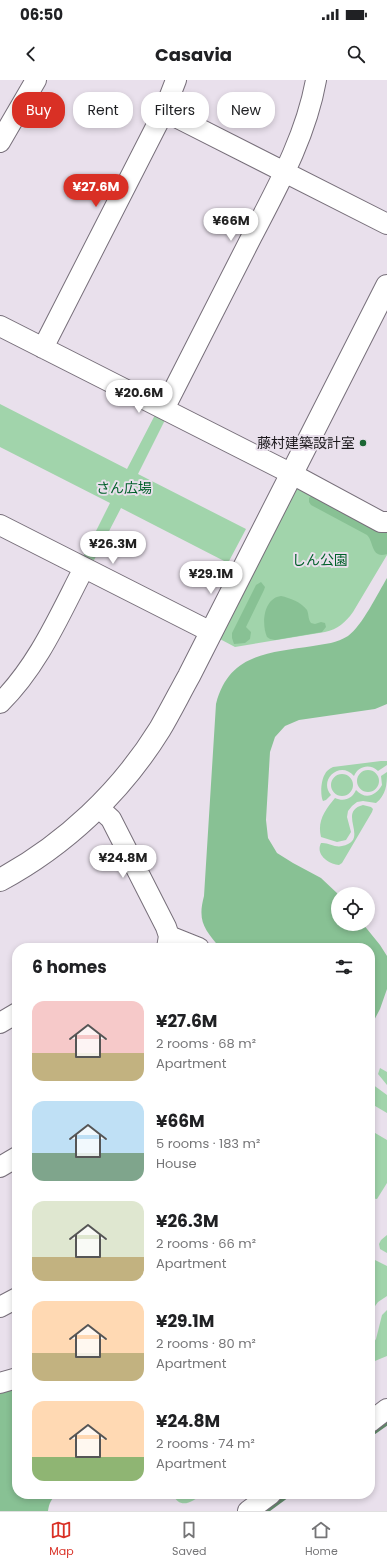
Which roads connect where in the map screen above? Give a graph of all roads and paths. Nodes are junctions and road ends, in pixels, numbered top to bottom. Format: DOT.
graph roads {
  1 [pos="36,80"];
  2 [pos="176,80"];
  3 [pos="316,80"];
  4 [pos="171,92"];
  5 [pos="155,128"];
  6 [pos="198,128"];
  7 [pos="0,142"];
  8 [pos="285,172"];
  9 [pos="387,224"];
  10 [pos="385,296"];
  11 [pos="0,326"];
  12 [pos="43,348"];
  13 [pos="164,409"];
  14 [pos="292,474"];
  15 [pos="387,522"];
  16 [pos="0,525"];
  17 [pos="84,568"];
  18 [pos="211,632"];
  19 [pos="0,703"];
  20 [pos="98,807"];
  21 [pos="0,880"];
  22 [pos="168,942"];
  23 [pos="12,1016"];
  24 [pos="0,1022"];
  25 [pos="12,1160"];
  26 [pos="0,1166"];
  27 [pos="12,1301"];
  28 [pos="0,1307"];
  29 [pos="12,1379"];
  30 [pos="0,1383"];
  31 [pos="387,1409"];
  32 [pos="375,1418"];
  33 [pos="264,1499"];
  34 [pos="248,1511"];
  1 -- 7 [label="street"];
  2 -- 4 [label="street"];
  3 -- 8 [label="street"];
  5 -- 12 [label="street"];
  6 -- 8 [label="street"];
  8 -- 9 [label="street"];
  8 -- 13 [label="street"];
  10 -- 14 [label="street"];
  11 -- 12 [label="street"];
  12 -- 13 [label="street"];
  13 -- 14 [label="street"];
  14 -- 15 [label="street"];
  14 -- 18 [label="street"];
  16 -- 17 [label="street"];
  17 -- 18 [label="street"];
  17 -- 19 [label="street"];
  18 -- 20 [label="street"];
  20 -- 21 [label="street"];
  20 -- 22 [label="street"];
  23 -- 24 [label="street"];
  25 -- 26 [label="street"];
  27 -- 28 [label="street"];
  29 -- 30 [label="street"];
  31 -- 32 [label="street"];
  33 -- 34 [label="street"];
}
